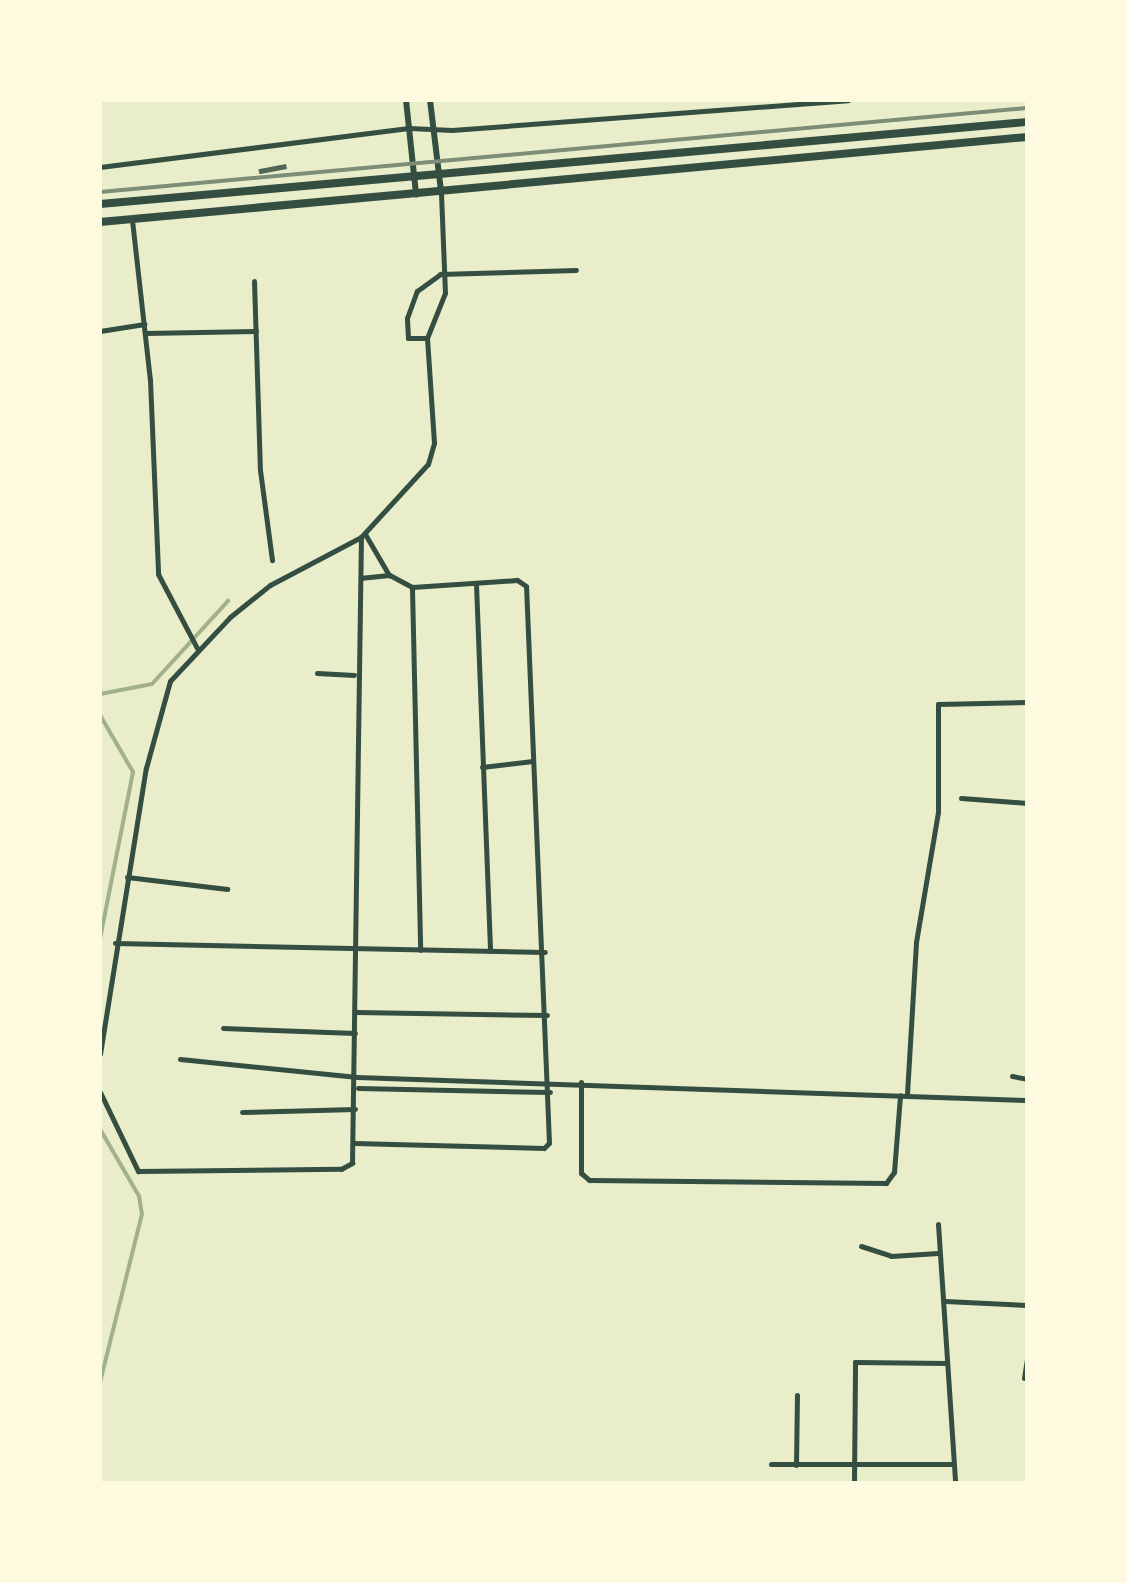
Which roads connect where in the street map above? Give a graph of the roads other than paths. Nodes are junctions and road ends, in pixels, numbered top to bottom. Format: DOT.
graph roads {
  1 [pos="406,100"];
  2 [pos="430,100"];
  3 [pos="848,100"];
  4 [pos="792,102"];
  5 [pos="1027,122"];
  6 [pos="409,128"];
  7 [pos="433,128"];
  8 [pos="1027,137"];
  9 [pos="100,168"];
  10 [pos="438,174"];
  11 [pos="414,175"];
  12 [pos="441,192"];
  13 [pos="416,194"];
  14 [pos="100,204"];
  15 [pos="132,217"];
  16 [pos="100,222"];
  17 [pos="576,270"];
  18 [pos="439,276"];
  19 [pos="254,281"];
  20 [pos="144,324"];
  21 [pos="256,330"];
  22 [pos="100,331"];
  23 [pos="145,333"];
  24 [pos="426,338"];
  25 [pos="363,535"];
  26 [pos="272,560"];
  27 [pos="389,575"];
  28 [pos="362,578"];
  29 [pos="476,584"];
  30 [pos="412,587"];
  31 [pos="197,648"];
  32 [pos="317,673"];
  33 [pos="355,675"];
  34 [pos="1027,702"];
  35 [pos="533,761"];
  36 [pos="482,767"];
  37 [pos="961,798"];
  38 [pos="1027,803"];
  39 [pos="126,877"];
  40 [pos="228,889"];
  41 [pos="115,943"];
  42 [pos="354,948"];
  43 [pos="420,950"];
  44 [pos="490,951"];
  45 [pos="544,952"];
  46 [pos="356,1012"];
  47 [pos="547,1014"];
  48 [pos="223,1028"];
  49 [pos="355,1033"];
  50 [pos="100,1054"];
  51 [pos="180,1058"];
  52 [pos="1012,1076"];
  53 [pos="357,1077"];
  54 [pos="1027,1079"];
  55 [pos="550,1080"];
  56 [pos="581,1081"];
  57 [pos="356,1088"];
  58 [pos="100,1092"];
  59 [pos="550,1092"];
  60 [pos="903,1094"];
  61 [pos="1027,1100"];
  62 [pos="355,1110"];
  63 [pos="242,1112"];
  64 [pos="354,1143"];
  65 [pos="938,1224"];
  66 [pos="861,1246"];
  67 [pos="938,1253"];
  68 [pos="945,1301"];
  69 [pos="1027,1306"];
  70 [pos="1027,1359"];
  71 [pos="947,1363"];
  72 [pos="1024,1378"];
  73 [pos="798,1395"];
  74 [pos="771,1464"];
  75 [pos="796,1464"];
  76 [pos="953,1464"];
  77 [pos="853,1465"];
  78 [pos="854,1483"];
  79 [pos="954,1483"];
  1 -- 6 [label="main road"];
  2 -- 7 [label="main road"];
  3 -- 4 [label="street"];
  4 -- 7 [label="street"];
  5 -- 10 [label="highway"];
  6 -- 7 [label="street"];
  6 -- 9 [label="street"];
  6 -- 11 [label="main road"];
  7 -- 10 [label="main road"];
  8 -- 12 [label="highway"];
  10 -- 11 [label="highway"];
  10 -- 12 [label="main road"];
  11 -- 13 [label="main road"];
  11 -- 14 [label="highway"];
  12 -- 13 [label="highway"];
  12 -- 18 [label="street"];
  13 -- 15 [label="highway"];
  15 -- 16 [label="highway"];
  15 -- 20 [label="street"];
  17 -- 18 [label="street"];
  18 -- 24 [label="street"];
  18 -- 24 [label="street"];
  19 -- 21 [label="street"];
  20 -- 22 [label="street"];
  20 -- 23 [label="street"];
  21 -- 23 [label="street"];
  21 -- 26 [label="street"];
  23 -- 31 [label="street"];
  24 -- 25 [label="street"];
  25 -- 27 [label="street"];
  25 -- 28 [label="street"];
  25 -- 31 [label="street"];
  27 -- 28 [label="street"];
  27 -- 30 [label="street"];
  28 -- 33 [label="street"];
  29 -- 30 [label="street"];
  29 -- 35 [label="street"];
  29 -- 36 [label="street"];
  30 -- 43 [label="street"];
  31 -- 39 [label="street"];
  32 -- 33 [label="street"];
  33 -- 42 [label="street"];
  34 -- 60 [label="street"];
  35 -- 36 [label="street"];
  35 -- 45 [label="street"];
  36 -- 44 [label="street"];
  37 -- 38 [label="street"];
  39 -- 40 [label="street"];
  39 -- 41 [label="street"];
  41 -- 42 [label="street"];
  41 -- 50 [label="street"];
  42 -- 43 [label="street"];
  42 -- 46 [label="street"];
  43 -- 44 [label="street"];
  44 -- 45 [label="street"];
  45 -- 47 [label="street"];
  46 -- 47 [label="street"];
  46 -- 49 [label="street"];
  47 -- 55 [label="street"];
  48 -- 49 [label="street"];
  49 -- 53 [label="street"];
  51 -- 53 [label="street"];
  52 -- 54 [label="street"];
  53 -- 55 [label="street"];
  53 -- 57 [label="street"];
  55 -- 56 [label="street"];
  55 -- 59 [label="street"];
  56 -- 60 [label="street"];
  56 -- 60 [label="street"];
  57 -- 59 [label="street"];
  57 -- 62 [label="street"];
  58 -- 64 [label="street"];
  59 -- 64 [label="street"];
  60 -- 61 [label="street"];
  62 -- 63 [label="street"];
  62 -- 64 [label="street"];
  65 -- 67 [label="street"];
  66 -- 67 [label="street"];
  67 -- 68 [label="street"];
  68 -- 69 [label="street"];
  68 -- 71 [label="street"];
  70 -- 72 [label="street"];
  71 -- 76 [label="street"];
  71 -- 77 [label="street"];
  73 -- 75 [label="street"];
  74 -- 75 [label="street"];
  75 -- 77 [label="street"];
  76 -- 77 [label="street"];
  76 -- 79 [label="street"];
  77 -- 78 [label="street"];
}
